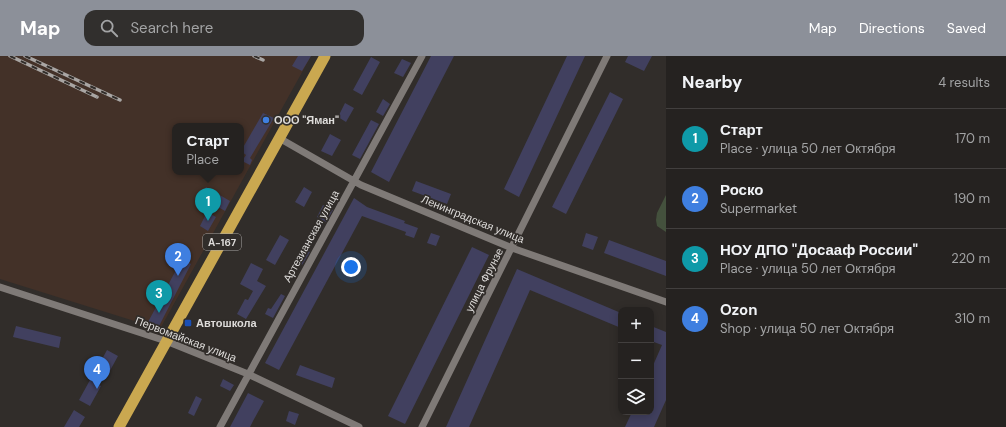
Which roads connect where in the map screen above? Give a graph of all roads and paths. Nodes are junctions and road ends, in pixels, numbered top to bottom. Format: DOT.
graph roads {
  1 [pos="325,56"];
  2 [pos="422,56"];
  3 [pos="607,56"];
  4 [pos="280,138"];
  5 [pos="354,181"];
  6 [pos="512,248"];
  7 [pos="0,287"];
  8 [pos="666,302"];
  9 [pos="166,341"];
  10 [pos="248,374"];
  11 [pos="119,427"];
  12 [pos="220,427"];
  13 [pos="359,427"];
  14 [pos="422,427"];
  1 -- 4 [label="highway, А-167"];
  2 -- 5 [label="street, Артезианская улица"];
  3 -- 6 [label="street, улица Фрунзе"];
  4 -- 5 [label="street, Ленинградская улица"];
  4 -- 9 [label="highway, А-167"];
  5 -- 6 [label="street, Ленинградская улица"];
  5 -- 10 [label="street, Артезианская улица"];
  6 -- 8 [label="street, Ленинградская улица"];
  6 -- 14 [label="street, улица Фрунзе"];
  7 -- 9 [label="street, Первомайская улица"];
  9 -- 10 [label="street, Первомайская улица"];
  9 -- 11 [label="highway, А-167"];
  10 -- 12 [label="street, Артезианская улица"];
  10 -- 13 [label="street, Первомайская улица"];
}
